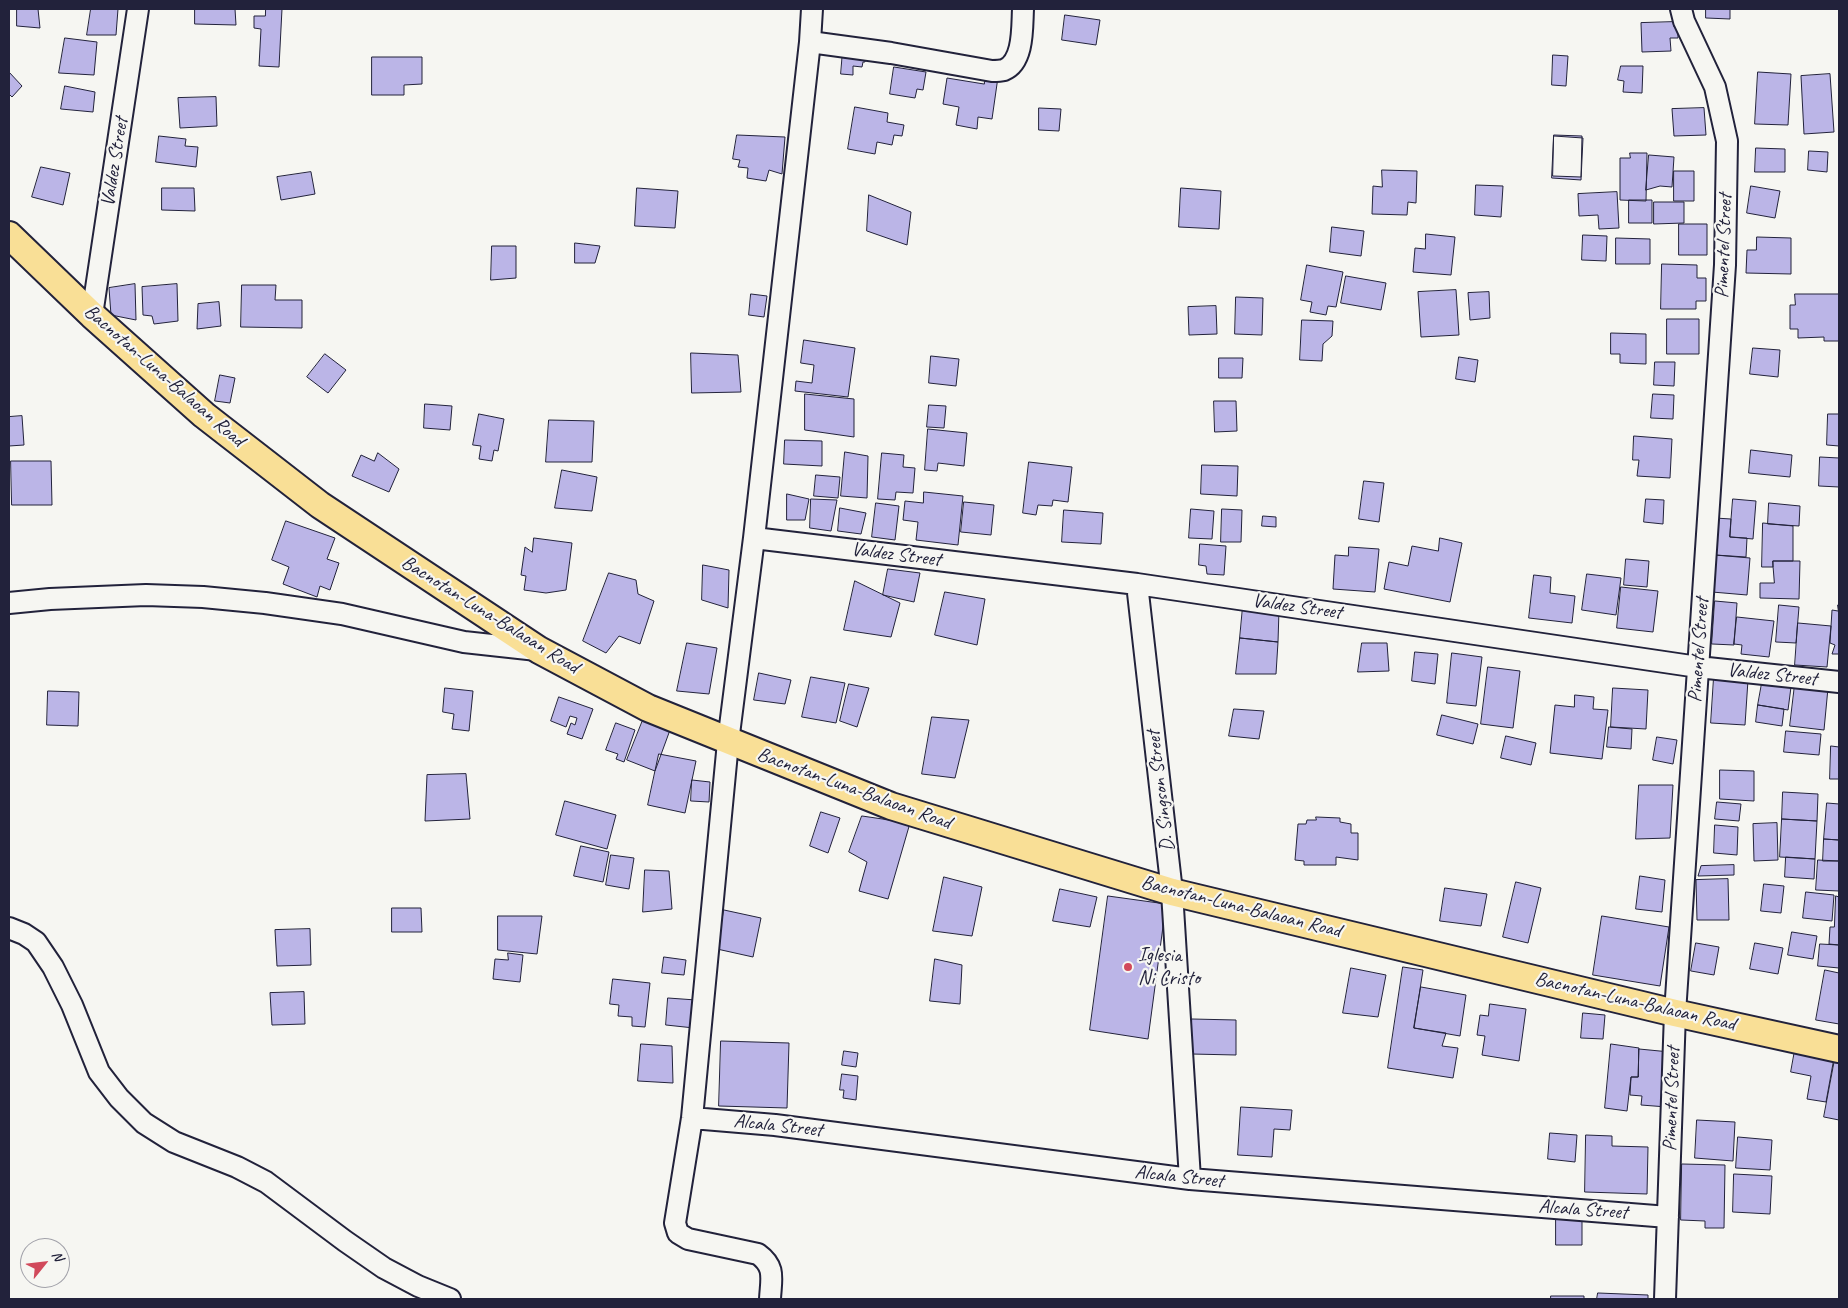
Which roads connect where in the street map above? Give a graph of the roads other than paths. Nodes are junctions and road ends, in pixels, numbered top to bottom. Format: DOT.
graph roads {
  1 [pos="138,9"];
  2 [pos="812,9"];
  3 [pos="1023,9"];
  4 [pos="1681,9"];
  5 [pos="810,42"];
  6 [pos="9,235"];
  7 [pos="92,315"];
  8 [pos="754,538"];
  9 [pos="1137,584"];
  10 [pos="9,603"];
  11 [pos="539,650"];
  12 [pos="1698,667"];
  13 [pos="1839,682"];
  14 [pos="728,742"];
  15 [pos="1172,892"];
  16 [pos="9,928"];
  17 [pos="1674,1013"];
  18 [pos="1839,1049"];
  19 [pos="692,1118"];
  20 [pos="1190,1179"];
  21 [pos="1668,1217"];
  22 [pos="450,1299"];
  23 [pos="770,1299"];
  24 [pos="1665,1299"];
  1 -- 7 [label="street, Valdez Street"];
  2 -- 5 [label="street"];
  3 -- 5 [label="street"];
  4 -- 12 [label="street, Pimentel Street"];
  5 -- 8 [label="street"];
  6 -- 7 [label="main road, Bacnotan-Luna-Balaoan Road"];
  7 -- 11 [label="main road, Bacnotan-Luna-Balaoan Road"];
  8 -- 9 [label="street, Valdez Street"];
  8 -- 14 [label="street"];
  9 -- 12 [label="street, Valdez Street"];
  9 -- 15 [label="street, D. Singson Street"];
  10 -- 11 [label="street"];
  11 -- 14 [label="main road, Bacnotan-Luna-Balaoan Road"];
  12 -- 13 [label="street, Valdez Street"];
  12 -- 17 [label="street, Pimentel Street"];
  14 -- 15 [label="main road, Bacnotan-Luna-Balaoan Road"];
  14 -- 19 [label="street"];
  15 -- 17 [label="main road, Bacnotan-Luna-Balaoan Road"];
  15 -- 20 [label="street, D. Singson Street"];
  16 -- 22 [label="street"];
  17 -- 18 [label="main road, Bacnotan-Luna-Balaoan Road"];
  17 -- 21 [label="street, Pimentel Street"];
  19 -- 20 [label="street, Alcala Street"];
  19 -- 23 [label="street"];
  20 -- 21 [label="street, Alcala Street"];
  21 -- 24 [label="street, Pimentel Street"];
}
